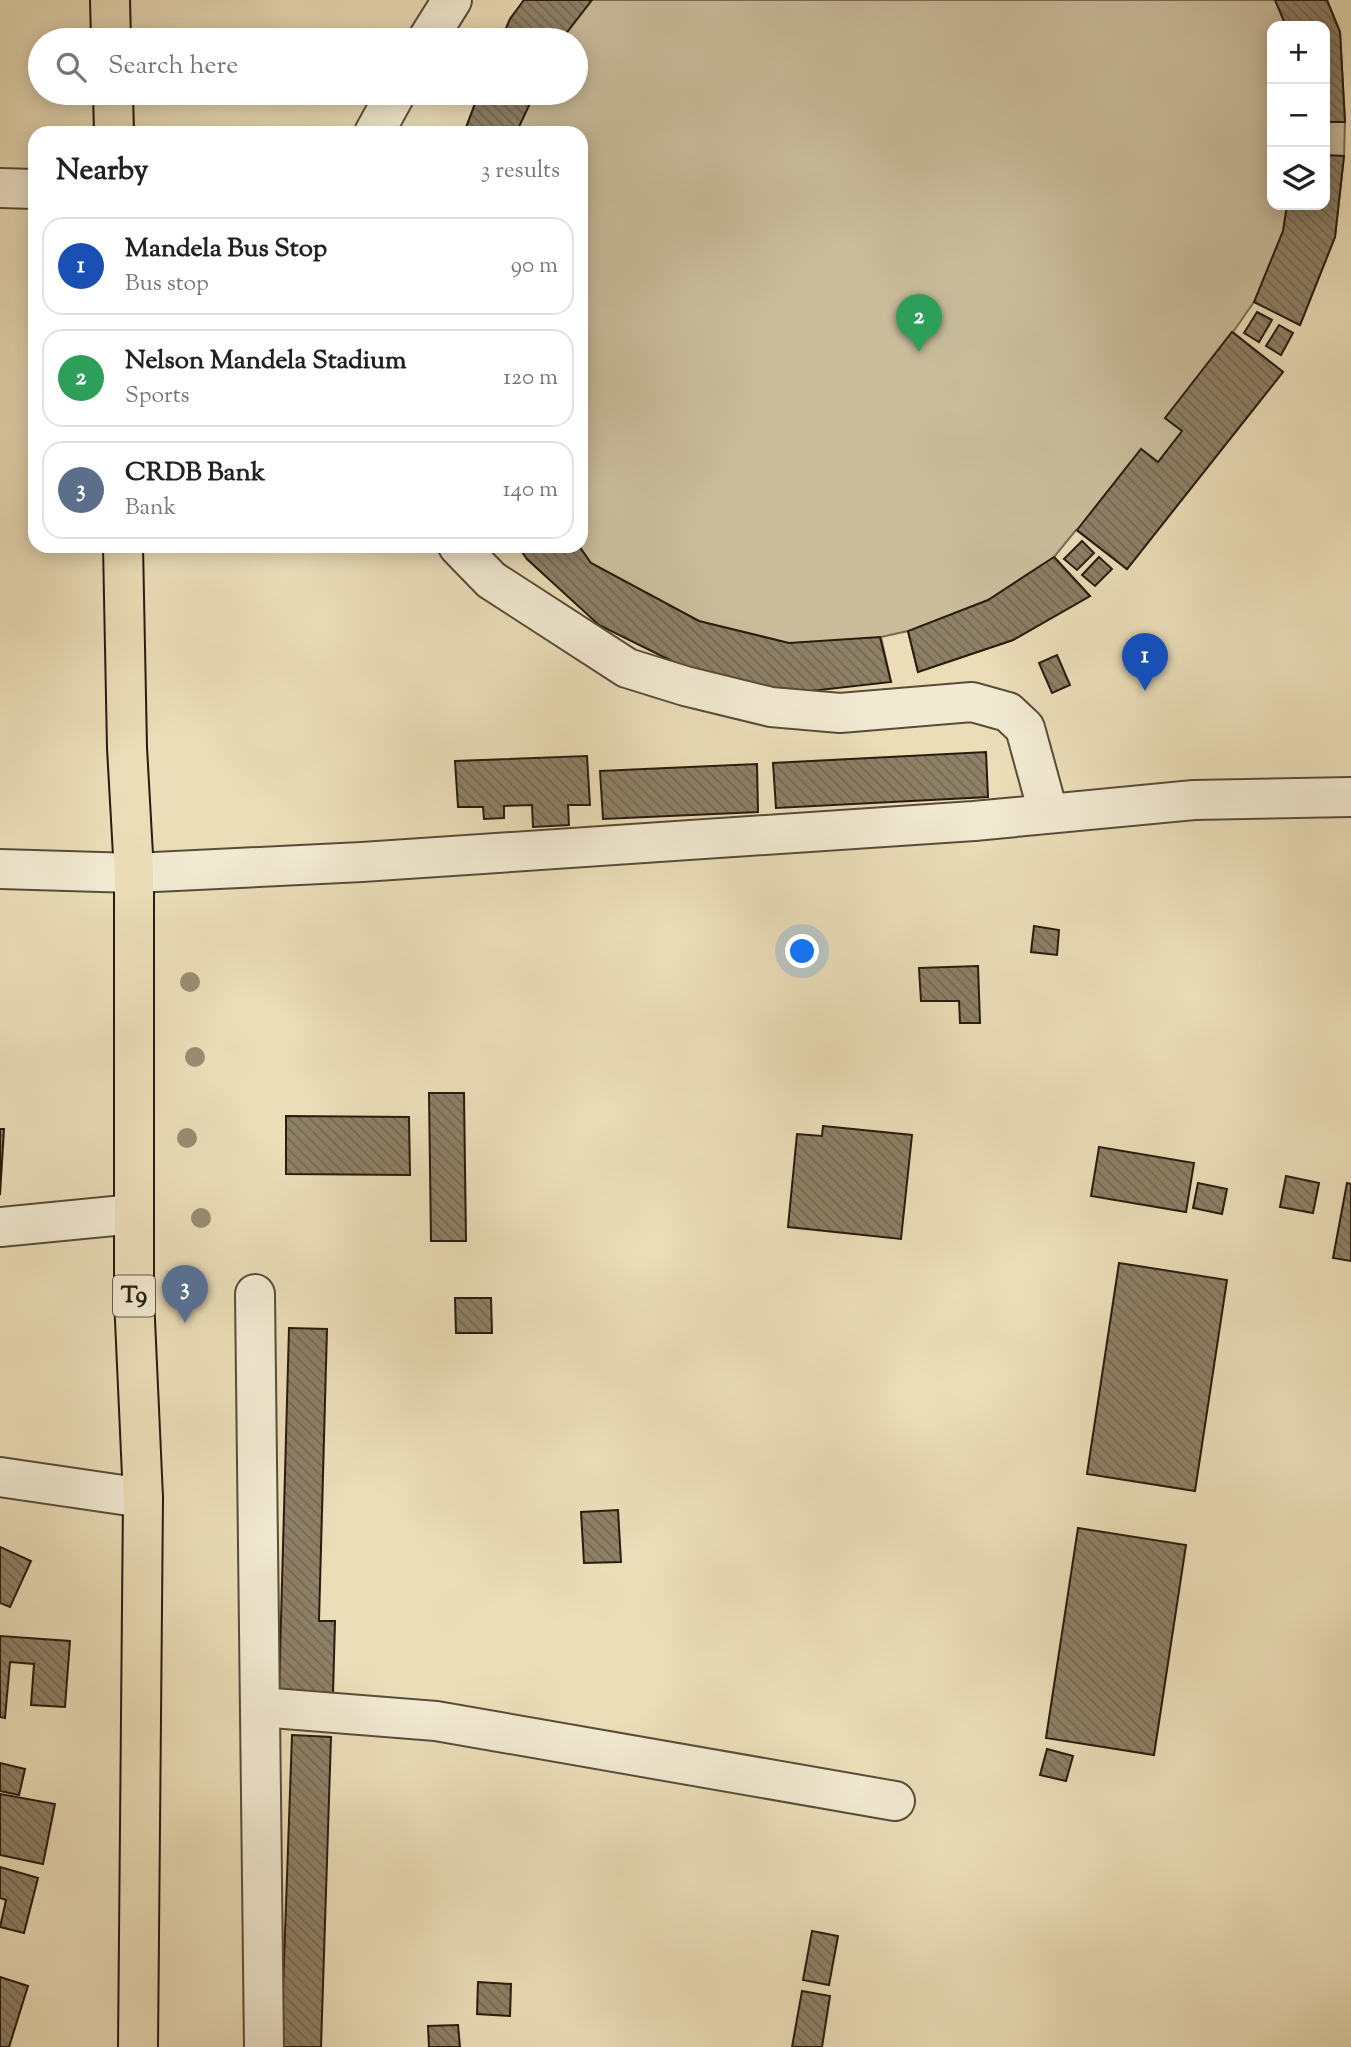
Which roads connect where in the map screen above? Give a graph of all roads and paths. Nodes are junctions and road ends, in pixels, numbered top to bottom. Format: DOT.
graph roads {
  1 [pos="110,0"];
  2 [pos="452,0"];
  3 [pos="111,28"];
  4 [pos="434,28"];
  5 [pos="113,105"];
  6 [pos="389,105"];
  7 [pos="114,126"];
  8 [pos="378,126"];
  9 [pos="0,188"];
  10 [pos="28,189"];
  11 [pos="123,553"];
  12 [pos="465,553"];
  13 [pos="1351,797"];
  14 [pos="1048,813"];
  15 [pos="0,869"];
  16 [pos="134,873"];
  17 [pos="134,1214"];
  18 [pos="0,1227"];
  19 [pos="255,1294"];
  20 [pos="0,1477"];
  21 [pos="143,1498"];
  22 [pos="260,1707"];
  23 [pos="895,1801"];
  24 [pos="138,2047"];
  25 [pos="264,2047"];
  1 -- 3 [label="highway"];
  2 -- 4 [label="street"];
  5 -- 7 [label="highway"];
  6 -- 8 [label="street"];
  9 -- 10 [label="street"];
  11 -- 16 [label="highway, T9"];
  12 -- 14 [label="street"];
  13 -- 14 [label="street"];
  14 -- 16 [label="street"];
  15 -- 16 [label="street"];
  16 -- 17 [label="highway, T9"];
  17 -- 18 [label="street"];
  17 -- 21 [label="highway, T9"];
  19 -- 22 [label="street"];
  20 -- 21 [label="street"];
  21 -- 24 [label="highway, T9"];
  22 -- 23 [label="street"];
  22 -- 25 [label="street"];
}
